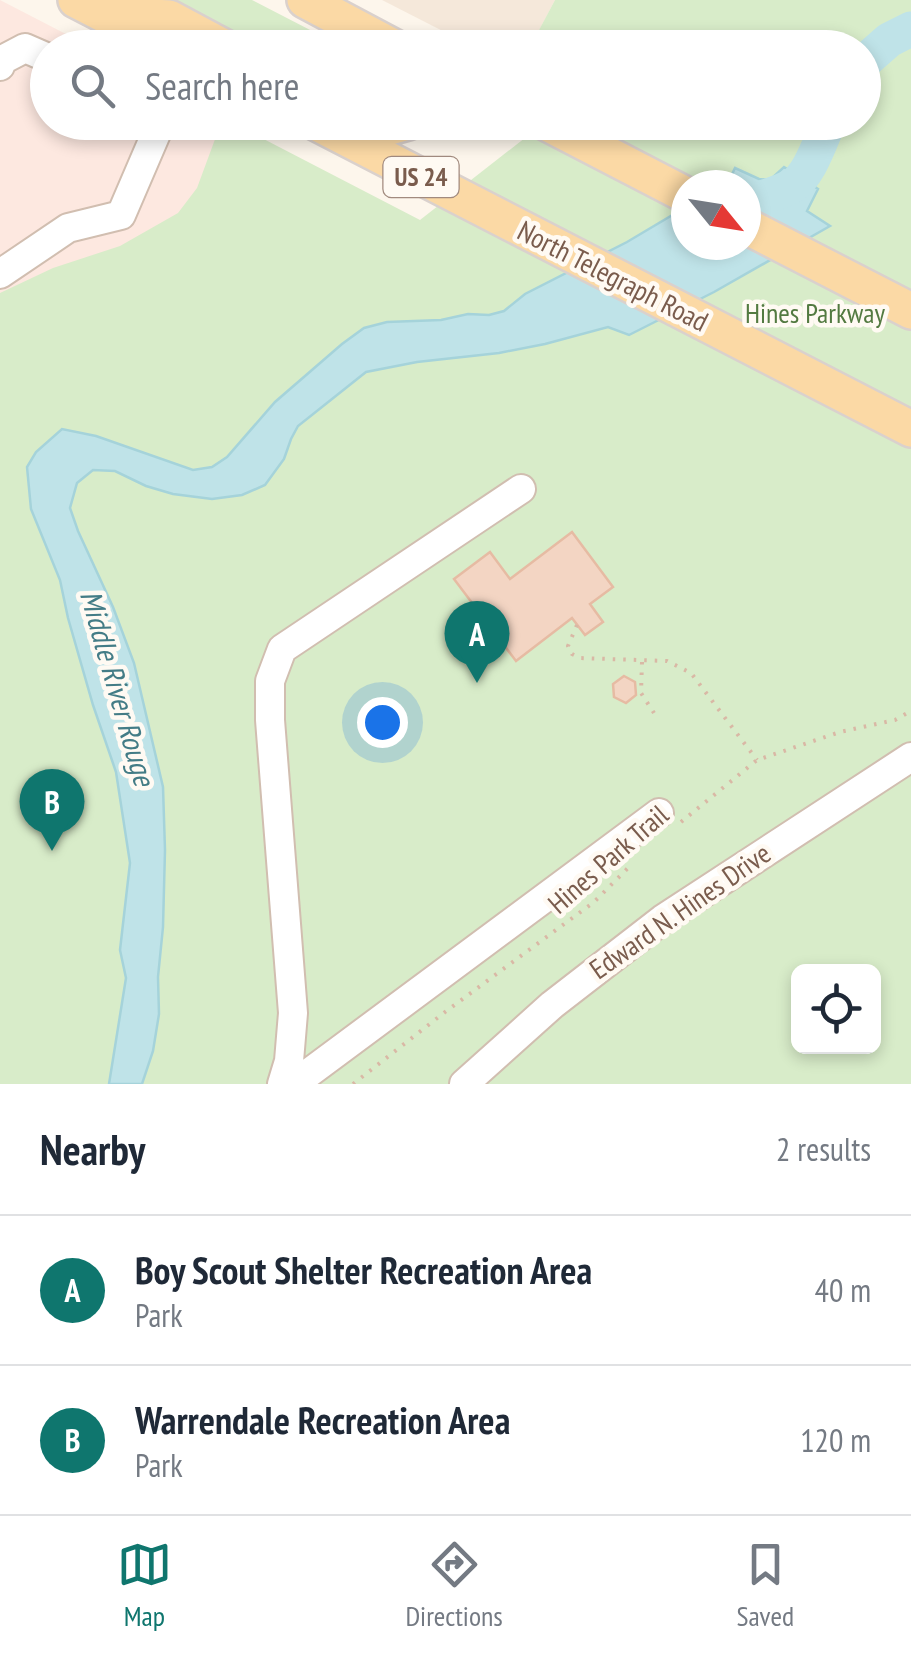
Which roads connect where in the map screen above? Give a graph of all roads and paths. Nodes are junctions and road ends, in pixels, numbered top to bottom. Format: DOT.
graph roads {
  1 [pos="305,0"];
  2 [pos="90,7"];
  3 [pos="134,30"];
  4 [pos="191,30"];
  5 [pos="361,30"];
  6 [pos="30,50"];
  7 [pos="0,66"];
  8 [pos="153,140"];
  9 [pos="350,140"];
  10 [pos="578,140"];
  11 [pos="671,188"];
  12 [pos="761,234"];
  13 [pos="0,274"];
  14 [pos="911,311"];
  15 [pos="911,430"];
  16 [pos="521,489"];
  17 [pos="577,625"];
  18 [pos="642,661"];
  19 [pos="911,711"];
  20 [pos="654,713"];
  21 [pos="911,757"];
  22 [pos="757,760"];
  23 [pos="671,817"];
  24 [pos="638,857"];
  25 [pos="282,1084"];
  26 [pos="294,1084"];
  27 [pos="354,1084"];
  28 [pos="464,1084"];
  1 -- 5 [label="main road"];
  2 -- 3 [label="main road"];
  2 -- 4 [label="main road"];
  6 -- 7 [label="street"];
  8 -- 13 [label="street"];
  9 -- 15 [label="main road, North Telegraph Road / US 24"];
  10 -- 11 [label="main road"];
  12 -- 14 [label="main road"];
  16 -- 25 [label="street"];
  17 -- 18 [label="path"];
  18 -- 20 [label="path"];
  18 -- 22 [label="path"];
  19 -- 22 [label="path, Hines Park Trail"];
  21 -- 28 [label="street, Edward N. Hines Drive"];
  22 -- 23 [label="path, Hines Park Trail"];
  23 -- 26 [label="street"];
  24 -- 27 [label="path, Hines Park Trail"];
}
